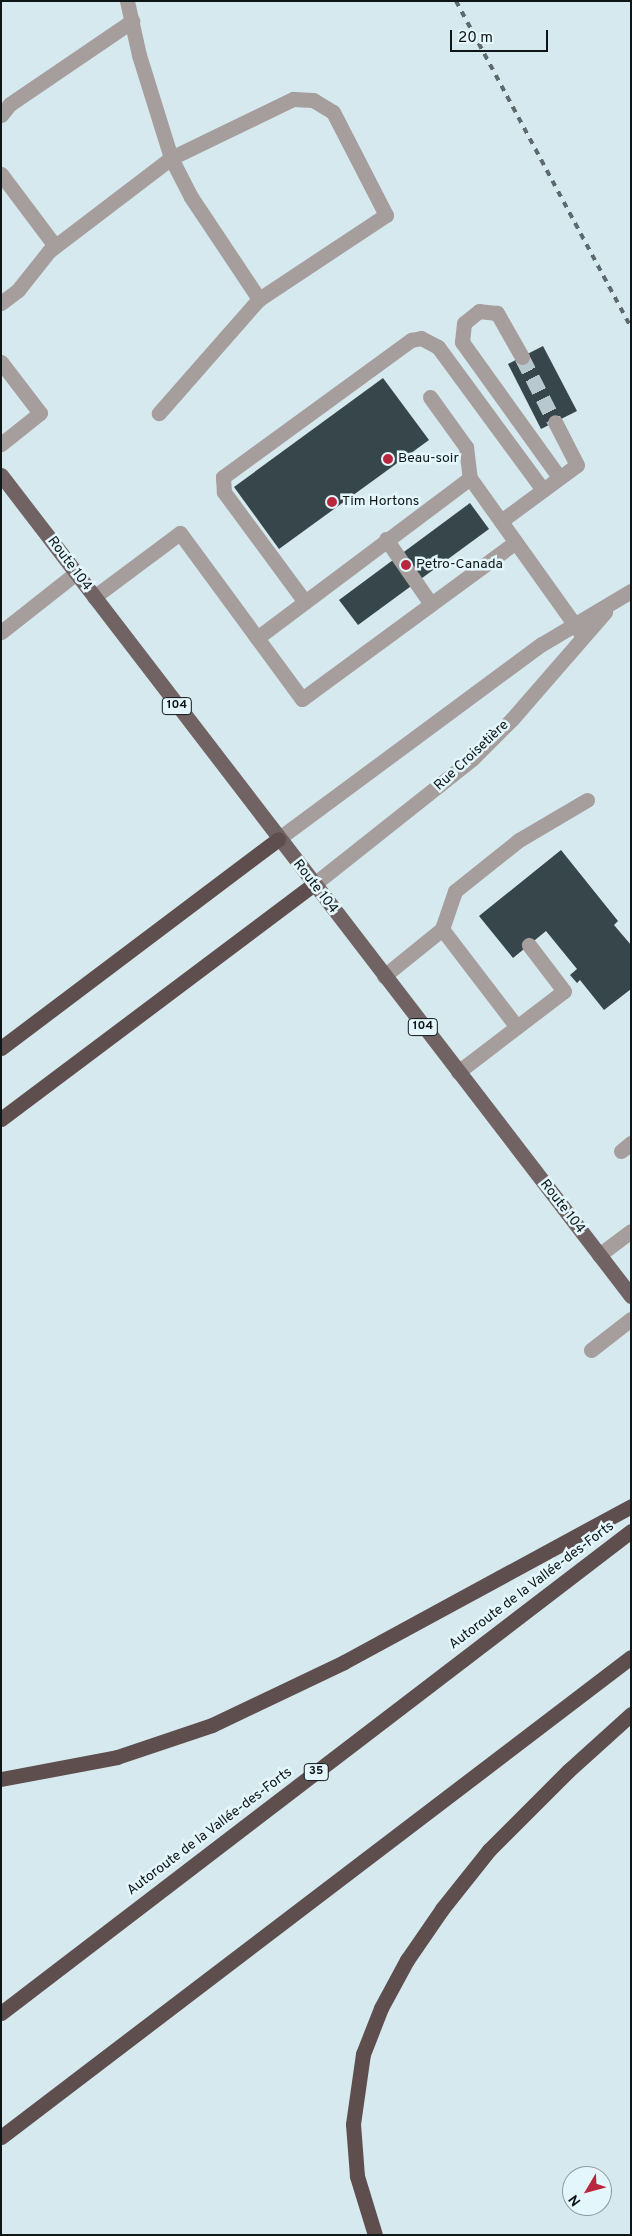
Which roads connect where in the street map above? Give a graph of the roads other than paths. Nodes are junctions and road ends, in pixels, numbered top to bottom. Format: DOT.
graph roads {
  1 [pos="127,1"];
  2 [pos="132,21"];
  3 [pos="1,115"];
  4 [pos="171,158"];
  5 [pos="1,174"];
  6 [pos="55,246"];
  7 [pos="259,299"];
  8 [pos="1,303"];
  9 [pos="522,357"];
  10 [pos="1,362"];
  11 [pos="430,397"];
  12 [pos="159,413"];
  13 [pos="555,422"];
  14 [pos="1,444"];
  15 [pos="1,475"];
  16 [pos="559,477"];
  17 [pos="470,478"];
  18 [pos="543,490"];
  19 [pos="501,521"];
  20 [pos="386,539"];
  21 [pos="516,542"];
  22 [pos="76,573"];
  23 [pos="631,591"];
  24 [pos="94,597"];
  25 [pos="305,602"];
  26 [pos="431,604"];
  27 [pos="579,631"];
  28 [pos="1,632"];
  29 [pos="257,638"];
  30 [pos="587,800"];
  31 [pos="278,839"];
  32 [pos="313,885"];
  33 [pos="442,930"];
  34 [pos="529,945"];
  35 [pos="384,976"];
  36 [pos="517,1027"];
  37 [pos="1,1048"];
  38 [pos="458,1072"];
  39 [pos="1,1119"];
  40 [pos="631,1231"];
  41 [pos="599,1255"];
  42 [pos="631,1296"];
  43 [pos="631,1319"];
  44 [pos="591,1350"];
  45 [pos="631,1506"];
  46 [pos="631,1531"];
  47 [pos="631,1657"];
  48 [pos="631,1714"];
  49 [pos="1,1779"];
  50 [pos="1,2013"];
  51 [pos="1,2137"];
  52 [pos="376,2235"];
  1 -- 2 [label="street"];
  2 -- 3 [label="street"];
  2 -- 4 [label="street"];
  4 -- 6 [label="street"];
  4 -- 7 [label="street"];
  4 -- 7 [label="street"];
  5 -- 6 [label="street"];
  6 -- 8 [label="street"];
  7 -- 12 [label="street"];
  9 -- 16 [label="street"];
  10 -- 14 [label="street"];
  11 -- 17 [label="street"];
  13 -- 16 [label="street"];
  15 -- 22 [label="main road, Route 104 / 104"];
  16 -- 18 [label="street"];
  17 -- 19 [label="street"];
  17 -- 20 [label="street"];
  18 -- 19 [label="street"];
  18 -- 25 [label="street"];
  19 -- 21 [label="street"];
  20 -- 25 [label="street"];
  20 -- 26 [label="street"];
  21 -- 26 [label="street"];
  21 -- 27 [label="street"];
  22 -- 24 [label="main road, Route 104 / 104"];
  22 -- 28 [label="street"];
  23 -- 27 [label="street, Rue Croisetière"];
  24 -- 29 [label="street"];
  24 -- 31 [label="main road, Route 104 / 104"];
  25 -- 29 [label="street"];
  26 -- 29 [label="street"];
  27 -- 31 [label="street, Rue Croisetière"];
  27 -- 32 [label="street, Rue Croisetière"];
  30 -- 33 [label="street"];
  31 -- 32 [label="main road, Route 104 / 104"];
  31 -- 37 [label="highway"];
  32 -- 35 [label="main road, Route 104 / 104"];
  32 -- 39 [label="highway"];
  33 -- 35 [label="street"];
  33 -- 36 [label="street"];
  34 -- 36 [label="street"];
  35 -- 38 [label="main road, Route 104 / 104"];
  36 -- 38 [label="street"];
  38 -- 41 [label="main road, Route 104 / 104"];
  40 -- 41 [label="street"];
  41 -- 42 [label="main road, Route 104 / 104"];
  43 -- 44 [label="street"];
  45 -- 49 [label="highway"];
  46 -- 50 [label="highway, Autoroute de la Vallée-des-Forts / 35"];
  47 -- 51 [label="highway"];
  48 -- 52 [label="highway"];
}
